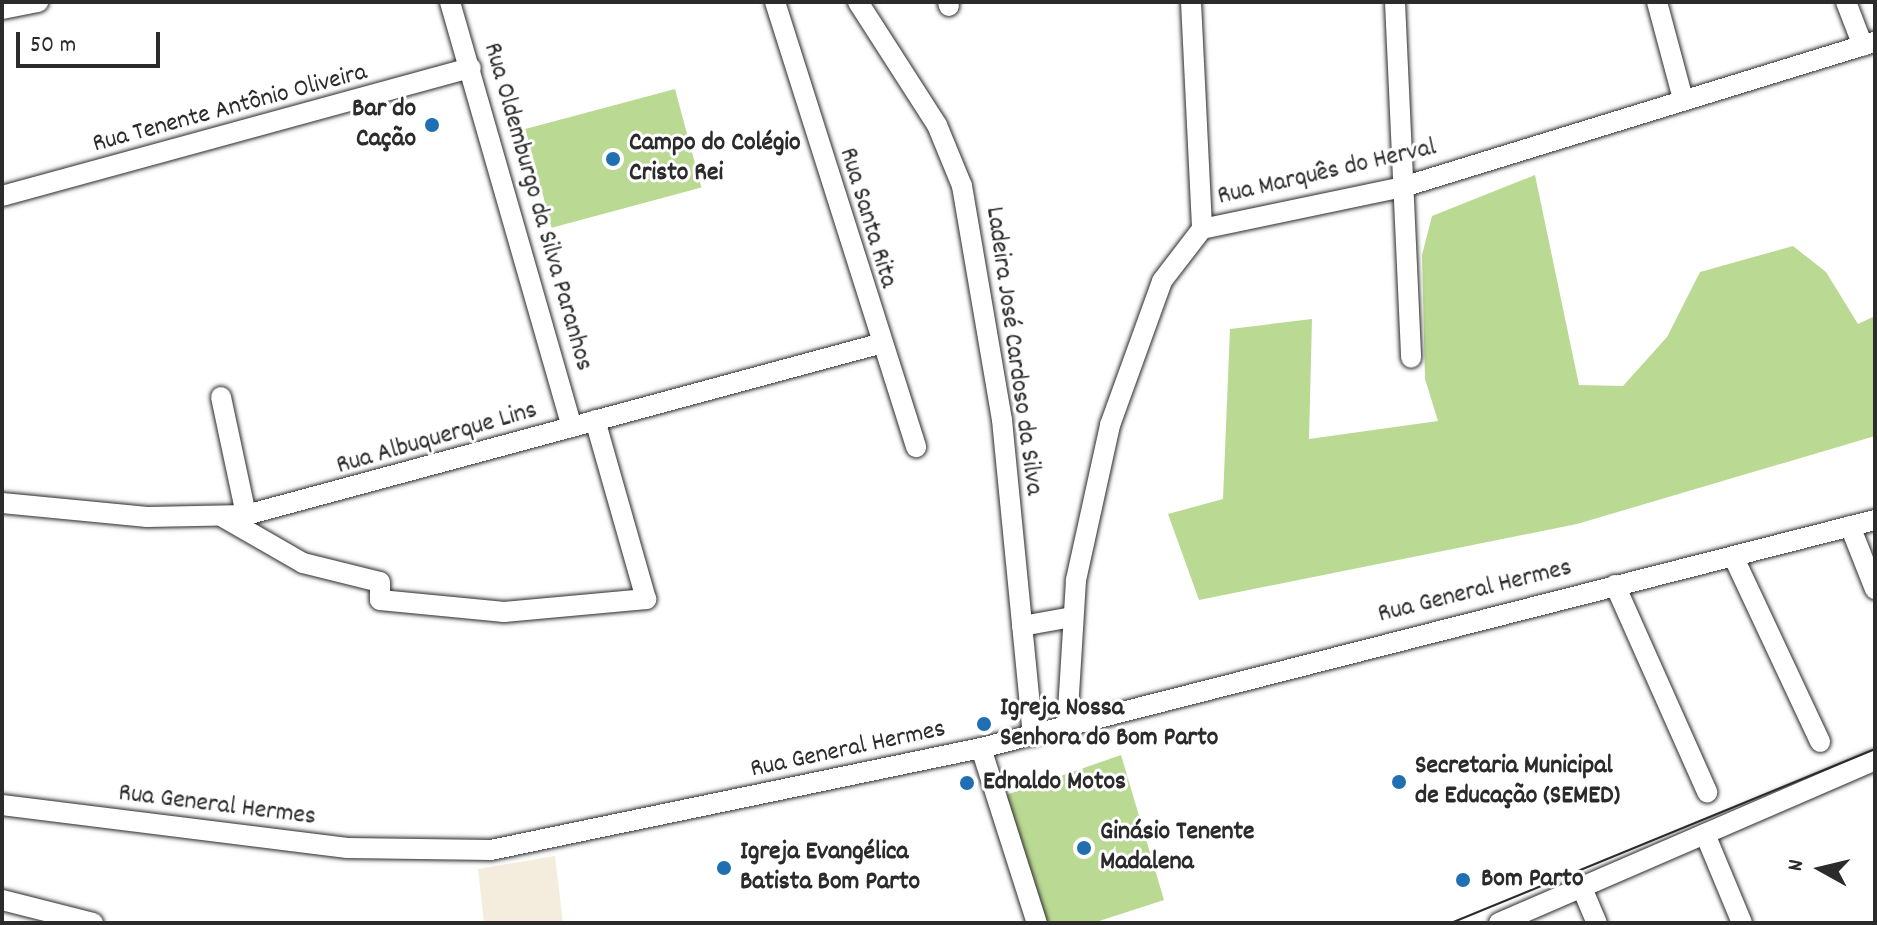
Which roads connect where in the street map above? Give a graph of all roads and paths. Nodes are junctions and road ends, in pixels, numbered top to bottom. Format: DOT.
graph roads {
  1 [pos="38,2"];
  2 [pos="450,2"];
  3 [pos="775,2"];
  4 [pos="858,2"];
  5 [pos="1191,2"];
  6 [pos="1395,2"];
  7 [pos="1657,2"];
  8 [pos="1846,2"];
  9 [pos="2,9"];
  10 [pos="1869,44"];
  11 [pos="471,68"];
  12 [pos="1683,99"];
  13 [pos="1403,187"];
  14 [pos="2,196"];
  15 [pos="1202,229"];
  16 [pos="879,344"];
  17 [pos="1411,358"];
  18 [pos="221,397"];
  19 [pos="595,420"];
  20 [pos="572,427"];
  21 [pos="916,447"];
  22 [pos="2,503"];
  23 [pos="246,515"];
  24 [pos="223,517"];
  25 [pos="1875,520"];
  26 [pos="1850,526"];
  27 [pos="1734,558"];
  28 [pos="1615,585"];
  29 [pos="1875,589"];
  30 [pos="1072,617"];
  31 [pos="1022,626"];
  32 [pos="1067,727"];
  33 [pos="1033,735"];
  34 [pos="1820,742"];
  35 [pos="981,748"];
  36 [pos="1875,760"];
  37 [pos="1707,792"];
  38 [pos="2,805"];
  39 [pos="1705,834"];
  40 [pos="1582,888"];
  41 [pos="2,900"];
  42 [pos="93,923"];
  43 [pos="1037,923"];
  44 [pos="1499,923"];
  45 [pos="1597,923"];
  46 [pos="1742,923"];
  1 -- 9 [label="street"];
  2 -- 11 [label="street, Rua Oldemburgo da Silva Paranhos"];
  3 -- 16 [label="street, Rua Santa Rita"];
  4 -- 31 [label="street, Ladeira José Cardoso da Silva"];
  5 -- 15 [label="street"];
  6 -- 13 [label="street"];
  7 -- 12 [label="street"];
  8 -- 10 [label="street"];
  10 -- 12 [label="street, Rua Marquês do Herval"];
  11 -- 14 [label="street, Rua Tenente Antônio Oliveira"];
  11 -- 20 [label="street, Rua Oldemburgo da Silva Paranhos"];
  12 -- 13 [label="street, Rua Marquês do Herval"];
  13 -- 15 [label="street, Rua Marquês do Herval"];
  13 -- 17 [label="street"];
  15 -- 30 [label="street, Rua Marquês do Herval"];
  16 -- 19 [label="street, Rua Albuquerque Lins"];
  16 -- 21 [label="street, Rua Santa Rita"];
  18 -- 23 [label="street"];
  19 -- 20 [label="street, Rua Albuquerque Lins"];
  19 -- 24 [label="street"];
  20 -- 23 [label="street, Rua Albuquerque Lins"];
  22 -- 24 [label="street, Rua Albuquerque Lins"];
  23 -- 24 [label="street, Rua Albuquerque Lins"];
  25 -- 26 [label="street, Rua General Hermes"];
  26 -- 27 [label="street, Rua General Hermes"];
  26 -- 29 [label="street"];
  27 -- 28 [label="street, Rua General Hermes"];
  27 -- 34 [label="street"];
  28 -- 32 [label="street, Rua General Hermes"];
  28 -- 37 [label="street"];
  30 -- 31 [label="street"];
  30 -- 32 [label="street, Rua Marquês do Herval"];
  31 -- 33 [label="street, Ladeira José Cardoso da Silva"];
  32 -- 33 [label="street, Rua General Hermes"];
  33 -- 35 [label="street, Rua General Hermes"];
  35 -- 38 [label="street, Rua General Hermes"];
  35 -- 43 [label="street"];
  36 -- 39 [label="street"];
  39 -- 40 [label="street"];
  39 -- 46 [label="street"];
  40 -- 44 [label="street"];
  40 -- 45 [label="street"];
  41 -- 42 [label="street"];
}
